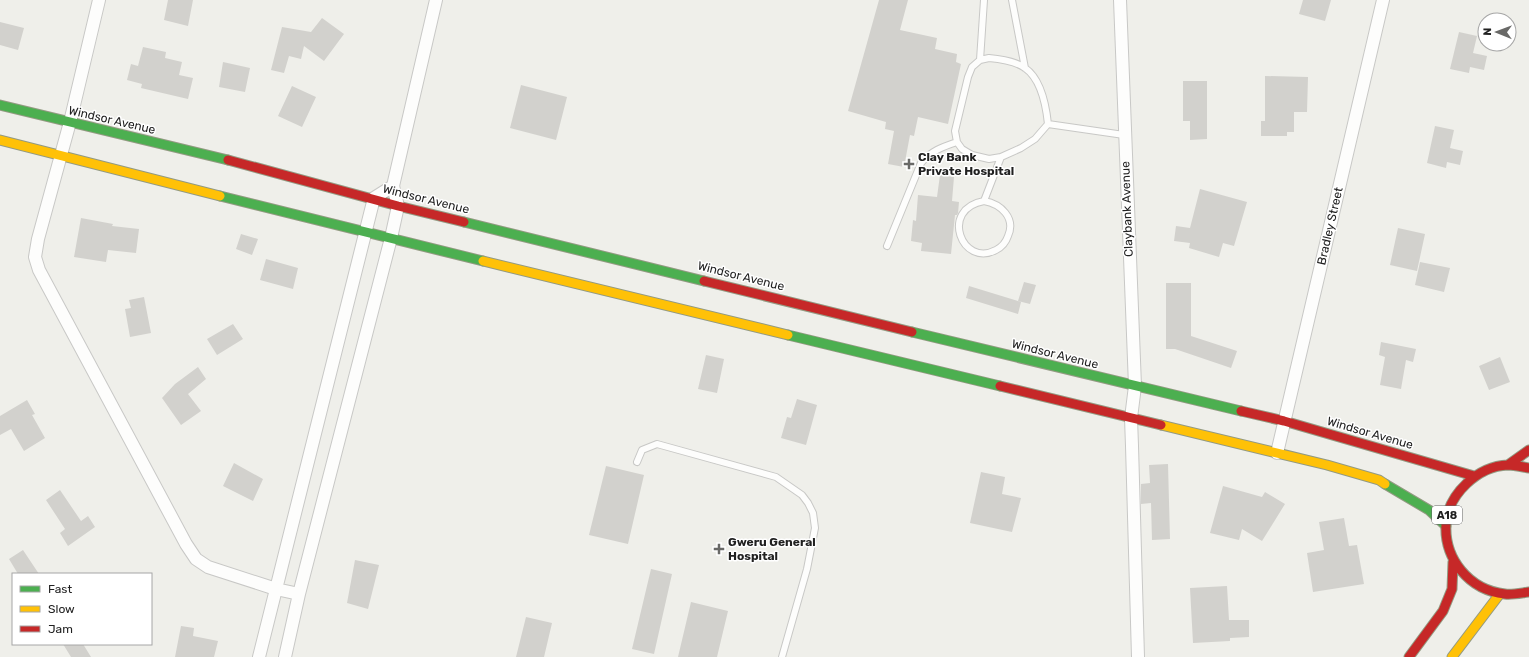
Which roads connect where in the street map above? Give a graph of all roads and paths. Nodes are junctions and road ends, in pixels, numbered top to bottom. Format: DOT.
graph roads {
  1 [pos="99,0"];
  2 [pos="436,0"];
  3 [pos="984,0"];
  4 [pos="1012,0"];
  5 [pos="1120,0"];
  6 [pos="1384,0"];
  7 [pos="980,60"];
  8 [pos="1025,68"];
  9 [pos="0,105"];
  10 [pos="70,122"];
  11 [pos="1048,124"];
  12 [pos="1124,135"];
  13 [pos="0,140"];
  14 [pos="957,142"];
  15 [pos="61,155"];
  16 [pos="1001,157"];
  17 [pos="393,186"];
  18 [pos="374,198"];
  19 [pos="984,201"];
  20 [pos="398,206"];
  21 [pos="365,232"];
  22 [pos="391,238"];
  23 [pos="888,246"];
  24 [pos="1135,386"];
  25 [pos="1131,418"];
  26 [pos="1284,421"];
  27 [pos="1529,450"];
  28 [pos="1277,453"];
  29 [pos="637,462"];
  30 [pos="1508,465"];
  31 [pos="1529,468"];
  32 [pos="1474,476"];
  33 [pos="1446,526"];
  34 [pos="1453,562"];
  35 [pos="276,589"];
  36 [pos="1529,592"];
  37 [pos="300,594"];
  38 [pos="1499,595"];
  39 [pos="260,657"];
  40 [pos="285,657"];
  41 [pos="782,657"];
  42 [pos="1138,657"];
  43 [pos="1409,657"];
  44 [pos="1452,657"];
  1 -- 10 [label="street"];
  2 -- 17 [label="street"];
  3 -- 7 [label="lane"];
  4 -- 8 [label="lane"];
  5 -- 12 [label="street, Claybank Avenue"];
  6 -- 26 [label="street, Bradley Street"];
  7 -- 8 [label="lane"];
  7 -- 14 [label="lane"];
  8 -- 11 [label="lane"];
  9 -- 10 [label="main road, Windsor Avenue"];
  10 -- 15 [label="street"];
  10 -- 18 [label="main road, Windsor Avenue"];
  11 -- 12 [label="lane"];
  11 -- 16 [label="lane"];
  12 -- 24 [label="street, Claybank Avenue"];
  13 -- 15 [label="main road"];
  14 -- 16 [label="lane"];
  14 -- 23 [label="lane"];
  15 -- 21 [label="main road"];
  15 -- 35 [label="street"];
  16 -- 19 [label="lane"];
  17 -- 18 [label="street"];
  17 -- 20 [label="street"];
  18 -- 20 [label="main road, Windsor Avenue"];
  18 -- 21 [label="street"];
  19 -- 19 [label="lane"];
  20 -- 22 [label="street"];
  20 -- 24 [label="main road, Windsor Avenue"];
  21 -- 22 [label="main road"];
  21 -- 35 [label="street"];
  22 -- 25 [label="main road"];
  22 -- 37 [label="street"];
  24 -- 25 [label="street, Claybank Avenue"];
  24 -- 26 [label="main road, Windsor Avenue"];
  25 -- 28 [label="main road"];
  25 -- 42 [label="street, Claybank Avenue"];
  26 -- 28 [label="street, Bradley Street"];
  26 -- 32 [label="main road, Windsor Avenue"];
  27 -- 30 [label="main road, A18"];
  28 -- 33 [label="main road"];
  29 -- 41 [label="lane"];
  30 -- 31 [label="main road, A18"];
  30 -- 32 [label="main road, A18"];
  32 -- 33 [label="main road, A18"];
  33 -- 34 [label="main road, A18"];
  34 -- 38 [label="main road, A18"];
  34 -- 43 [label="main road, A18"];
  35 -- 37 [label="street"];
  35 -- 39 [label="street"];
  36 -- 38 [label="main road, A18"];
  37 -- 40 [label="street"];
  38 -- 44 [label="main road"];
}
